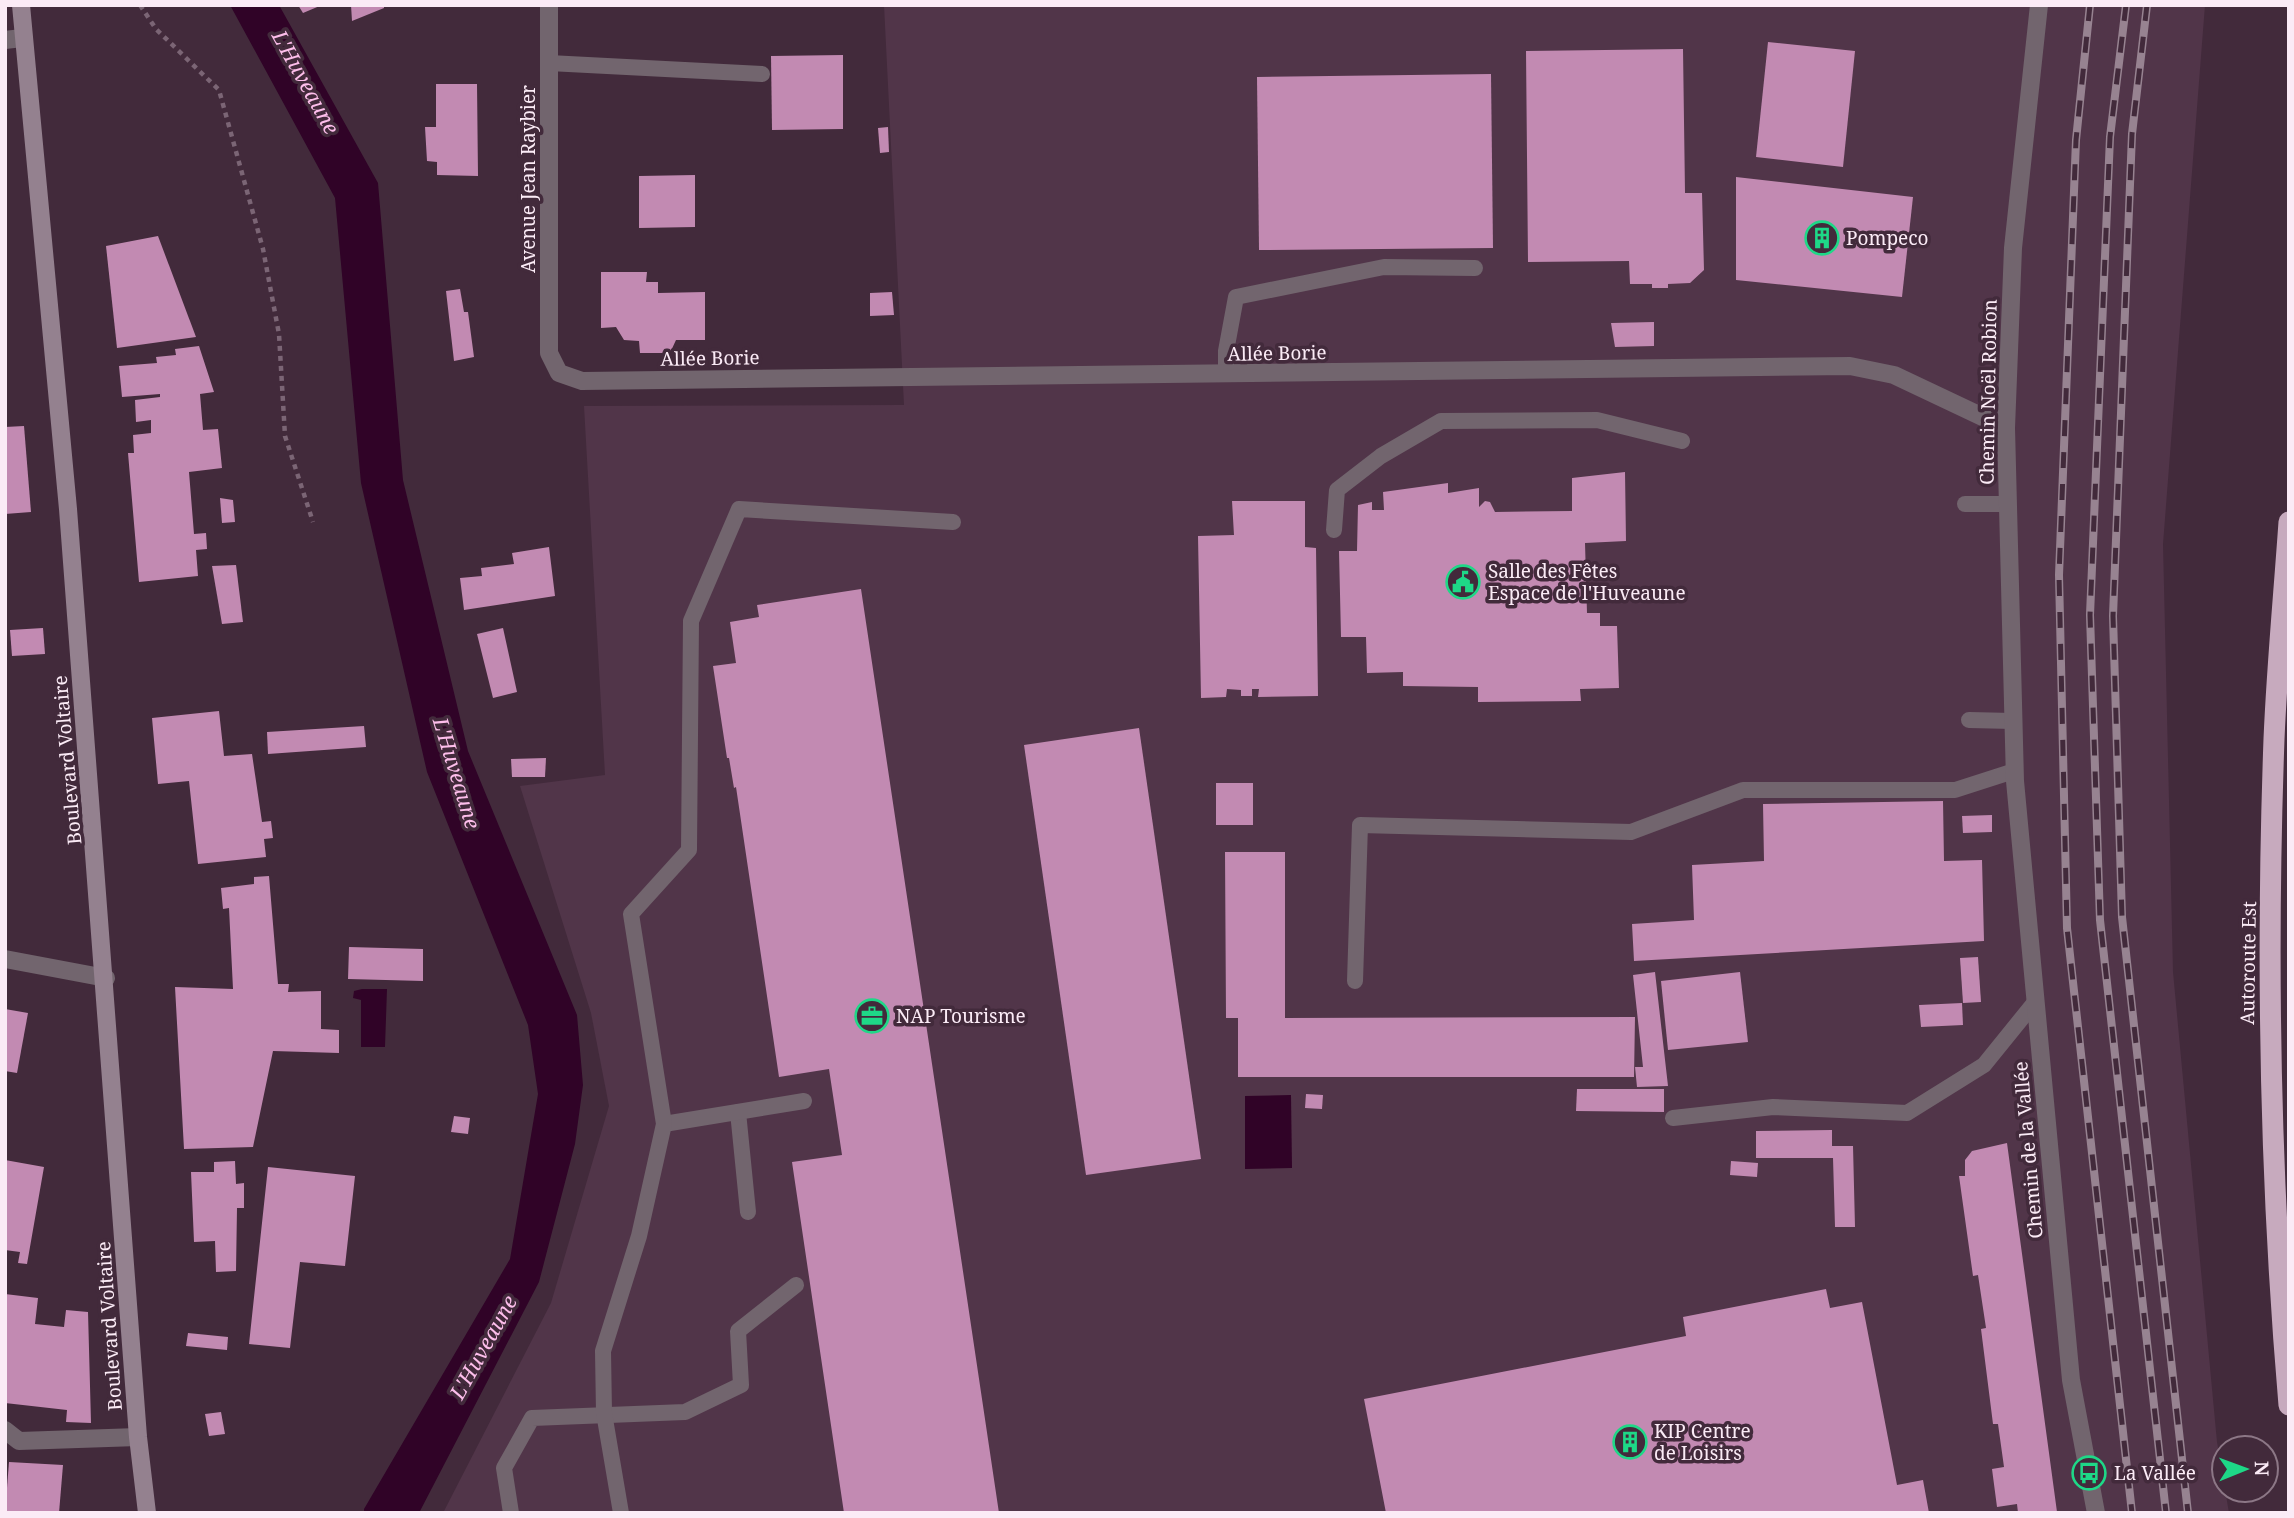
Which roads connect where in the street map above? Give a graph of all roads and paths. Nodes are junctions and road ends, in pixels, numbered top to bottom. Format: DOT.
graph roads {
  1 [pos="21,5"];
  2 [pos="140,5"];
  3 [pos="549,5"];
  4 [pos="2039,5"];
  5 [pos="14,39"];
  6 [pos="549,63"];
  7 [pos="762,74"];
  8 [pos="1475,268"];
  9 [pos="548,353"];
  10 [pos="1226,374"];
  11 [pos="2006,428"];
  12 [pos="1682,441"];
  13 [pos="2008,504"];
  14 [pos="1965,505"];
  15 [pos="313,522"];
  16 [pos="953,522"];
  17 [pos="2289,522"];
  18 [pos="1334,530"];
  19 [pos="1969,720"];
  20 [pos="2013,721"];
  21 [pos="2015,776"];
  22 [pos="5,959"];
  23 [pos="106,978"];
  24 [pos="1354,981"];
  25 [pos="2035,1002"];
  26 [pos="804,1101"];
  27 [pos="738,1112"];
  28 [pos="1673,1118"];
  29 [pos="664,1124"];
  30 [pos="748,1212"];
  31 [pos="796,1285"];
  32 [pos="2289,1405"];
  33 [pos="604,1413"];
  34 [pos="5,1430"];
  35 [pos="138,1437"];
  36 [pos="147,1513"];
  37 [pos="512,1513"];
  38 [pos="621,1513"];
  39 [pos="2096,1513"];
  1 -- 5 [label="main road, Boulevard Voltaire"];
  2 -- 15 [label="path"];
  3 -- 6 [label="street, Avenue Jean Raybier"];
  4 -- 11 [label="street, Chemin Noël Robion"];
  5 -- 23 [label="main road, Boulevard Voltaire"];
  6 -- 7 [label="lane"];
  6 -- 9 [label="street, Avenue Jean Raybier"];
  8 -- 10 [label="lane"];
  9 -- 10 [label="street, Allée Borie"];
  10 -- 11 [label="street, Allée Borie"];
  11 -- 13 [label="street, Chemin Noël Robion"];
  12 -- 18 [label="lane"];
  13 -- 14 [label="lane"];
  13 -- 20 [label="street, Chemin Noël Robion"];
  16 -- 29 [label="lane"];
  17 -- 32 [label="highway, Autoroute Est"];
  19 -- 20 [label="lane"];
  20 -- 21 [label="street, Chemin Noël Robion"];
  21 -- 24 [label="lane"];
  21 -- 25 [label="street, Chemin de la Vallée"];
  22 -- 23 [label="street"];
  23 -- 35 [label="main road, Boulevard Voltaire"];
  25 -- 28 [label="lane"];
  25 -- 39 [label="street, Chemin de la Vallée"];
  26 -- 27 [label="lane"];
  27 -- 29 [label="lane"];
  27 -- 30 [label="lane"];
  29 -- 33 [label="lane"];
  31 -- 33 [label="lane"];
  33 -- 37 [label="lane"];
  33 -- 38 [label="lane"];
  34 -- 35 [label="street"];
  35 -- 36 [label="main road, Boulevard Voltaire"];
}
